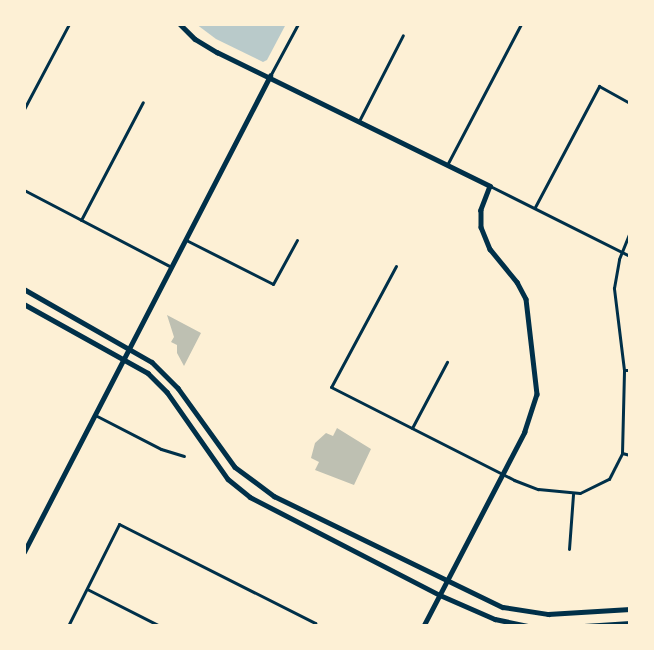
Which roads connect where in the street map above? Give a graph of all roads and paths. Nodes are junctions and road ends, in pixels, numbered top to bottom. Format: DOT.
graph roads {
  1 [pos="69,24"];
  2 [pos="180,24"];
  3 [pos="298,24"];
  4 [pos="520,24"];
  5 [pos="403,35"];
  6 [pos="270,76"];
  7 [pos="143,102"];
  8 [pos="630,104"];
  9 [pos="24,109"];
  10 [pos="360,119"];
  11 [pos="447,165"];
  12 [pos="490,186"];
  13 [pos="24,190"];
  14 [pos="535,207"];
  15 [pos="81,220"];
  16 [pos="630,232"];
  17 [pos="185,240"];
  18 [pos="297,240"];
  19 [pos="622,251"];
  20 [pos="630,256"];
  21 [pos="396,266"];
  22 [pos="171,267"];
  23 [pos="24,289"];
  24 [pos="24,304"];
  25 [pos="130,347"];
  26 [pos="124,358"];
  27 [pos="447,362"];
  28 [pos="624,370"];
  29 [pos="630,370"];
  30 [pos="95,415"];
  31 [pos="412,428"];
  32 [pos="622,453"];
  33 [pos="630,455"];
  34 [pos="184,456"];
  35 [pos="503,474"];
  36 [pos="573,494"];
  37 [pos="569,549"];
  38 [pos="24,550"];
  39 [pos="446,583"];
  40 [pos="87,589"];
  41 [pos="440,595"];
  42 [pos="630,609"];
  43 [pos="630,623"];
  44 [pos="314,625"];
  45 [pos="68,626"];
  46 [pos="160,626"];
  47 [pos="424,626"];
  48 [pos="527,626"];
  49 [pos="584,626"];
  1 -- 9 [label="street"];
  2 -- 6 [label="street"];
  3 -- 6 [label="street"];
  4 -- 11 [label="street"];
  5 -- 10 [label="street"];
  6 -- 10 [label="street"];
  6 -- 17 [label="street"];
  7 -- 15 [label="street"];
  8 -- 14 [label="street"];
  10 -- 11 [label="street"];
  11 -- 12 [label="street"];
  12 -- 14 [label="street"];
  12 -- 35 [label="street"];
  13 -- 15 [label="street"];
  14 -- 19 [label="street"];
  15 -- 22 [label="street"];
  16 -- 19 [label="street"];
  17 -- 18 [label="street"];
  17 -- 22 [label="street"];
  19 -- 20 [label="street"];
  19 -- 28 [label="street"];
  21 -- 31 [label="street"];
  22 -- 25 [label="street"];
  23 -- 25 [label="street"];
  24 -- 26 [label="street"];
  25 -- 26 [label="street"];
  25 -- 39 [label="street"];
  26 -- 30 [label="street"];
  26 -- 41 [label="street"];
  27 -- 31 [label="street"];
  28 -- 29 [label="street"];
  28 -- 32 [label="street"];
  30 -- 34 [label="street"];
  30 -- 38 [label="street"];
  31 -- 35 [label="street"];
  32 -- 33 [label="street"];
  32 -- 36 [label="street"];
  35 -- 36 [label="street"];
  35 -- 39 [label="street"];
  36 -- 37 [label="street"];
  39 -- 41 [label="street"];
  39 -- 42 [label="street"];
  40 -- 44 [label="street"];
  40 -- 45 [label="street"];
  40 -- 46 [label="street"];
  41 -- 47 [label="street"];
  41 -- 48 [label="street"];
  43 -- 49 [label="street"];
}
